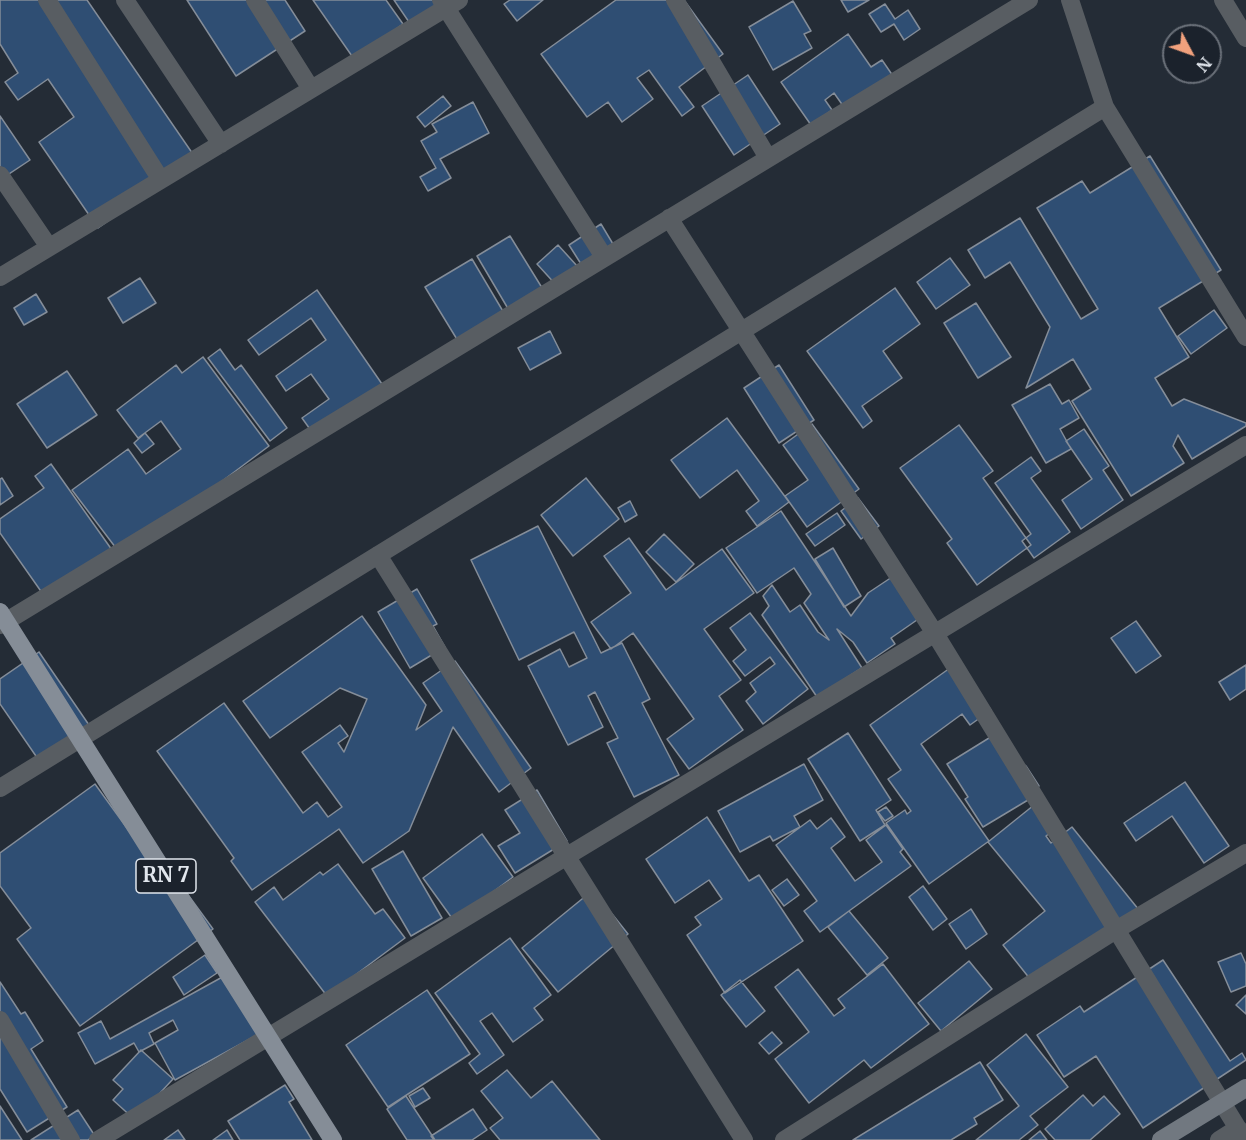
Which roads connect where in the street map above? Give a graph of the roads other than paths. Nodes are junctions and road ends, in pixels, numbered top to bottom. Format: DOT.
graph roads {
  1 [pos="47,0"];
  2 [pos="125,0"];
  3 [pos="255,0"];
  4 [pos="675,0"];
  5 [pos="1029,0"];
  6 [pos="1070,0"];
  7 [pos="1223,0"];
  8 [pos="449,3"];
  9 [pos="1246,38"];
  10 [pos="311,89"];
  11 [pos="1105,107"];
  12 [pos="220,144"];
  13 [pos="768,158"];
  14 [pos="0,175"];
  15 [pos="161,180"];
  16 [pos="669,218"];
  17 [pos="49,247"];
  18 [pos="604,258"];
  19 [pos="0,277"];
  20 [pos="742,331"];
  21 [pos="1246,337"];
  22 [pos="1246,445"];
  23 [pos="378,555"];
  24 [pos="2,620"];
  25 [pos="934,632"];
  26 [pos="80,739"];
  27 [pos="0,788"];
  28 [pos="1246,853"];
  29 [pos="567,857"];
  30 [pos="1116,930"];
  31 [pos="0,1020"];
  32 [pos="268,1038"];
  33 [pos="1246,1088"];
  34 [pos="1222,1102"];
  35 [pos="1242,1134"];
  36 [pos="71,1140"];
  37 [pos="98,1140"];
  38 [pos="333,1140"];
  39 [pos="744,1140"];
  40 [pos="784,1140"];
  41 [pos="1161,1140"];
  42 [pos="1219,1140"];
  1 -- 15 [label="street"];
  2 -- 12 [label="street"];
  3 -- 10 [label="street"];
  4 -- 13 [label="street"];
  5 -- 13 [label="street"];
  6 -- 11 [label="street"];
  7 -- 9 [label="street"];
  8 -- 10 [label="street"];
  8 -- 18 [label="street"];
  10 -- 12 [label="street"];
  11 -- 20 [label="street"];
  11 -- 21 [label="street"];
  12 -- 15 [label="street"];
  13 -- 16 [label="street"];
  14 -- 17 [label="street"];
  15 -- 17 [label="street"];
  16 -- 18 [label="street"];
  16 -- 20 [label="street"];
  17 -- 19 [label="street"];
  18 -- 24 [label="street"];
  20 -- 23 [label="street"];
  20 -- 25 [label="street"];
  22 -- 25 [label="street"];
  23 -- 26 [label="street"];
  23 -- 29 [label="street"];
  24 -- 26 [label="main road, RN 7"];
  25 -- 29 [label="street"];
  25 -- 30 [label="street"];
  26 -- 27 [label="street"];
  26 -- 32 [label="main road, RN 7"];
  28 -- 30 [label="street"];
  29 -- 32 [label="street"];
  29 -- 39 [label="street"];
  30 -- 34 [label="street"];
  30 -- 40 [label="street"];
  31 -- 36 [label="street"];
  32 -- 37 [label="street"];
  32 -- 38 [label="main road, RN 7"];
  33 -- 34 [label="main road"];
  34 -- 35 [label="street"];
  34 -- 41 [label="main road"];
  35 -- 42 [label="street"];
}
